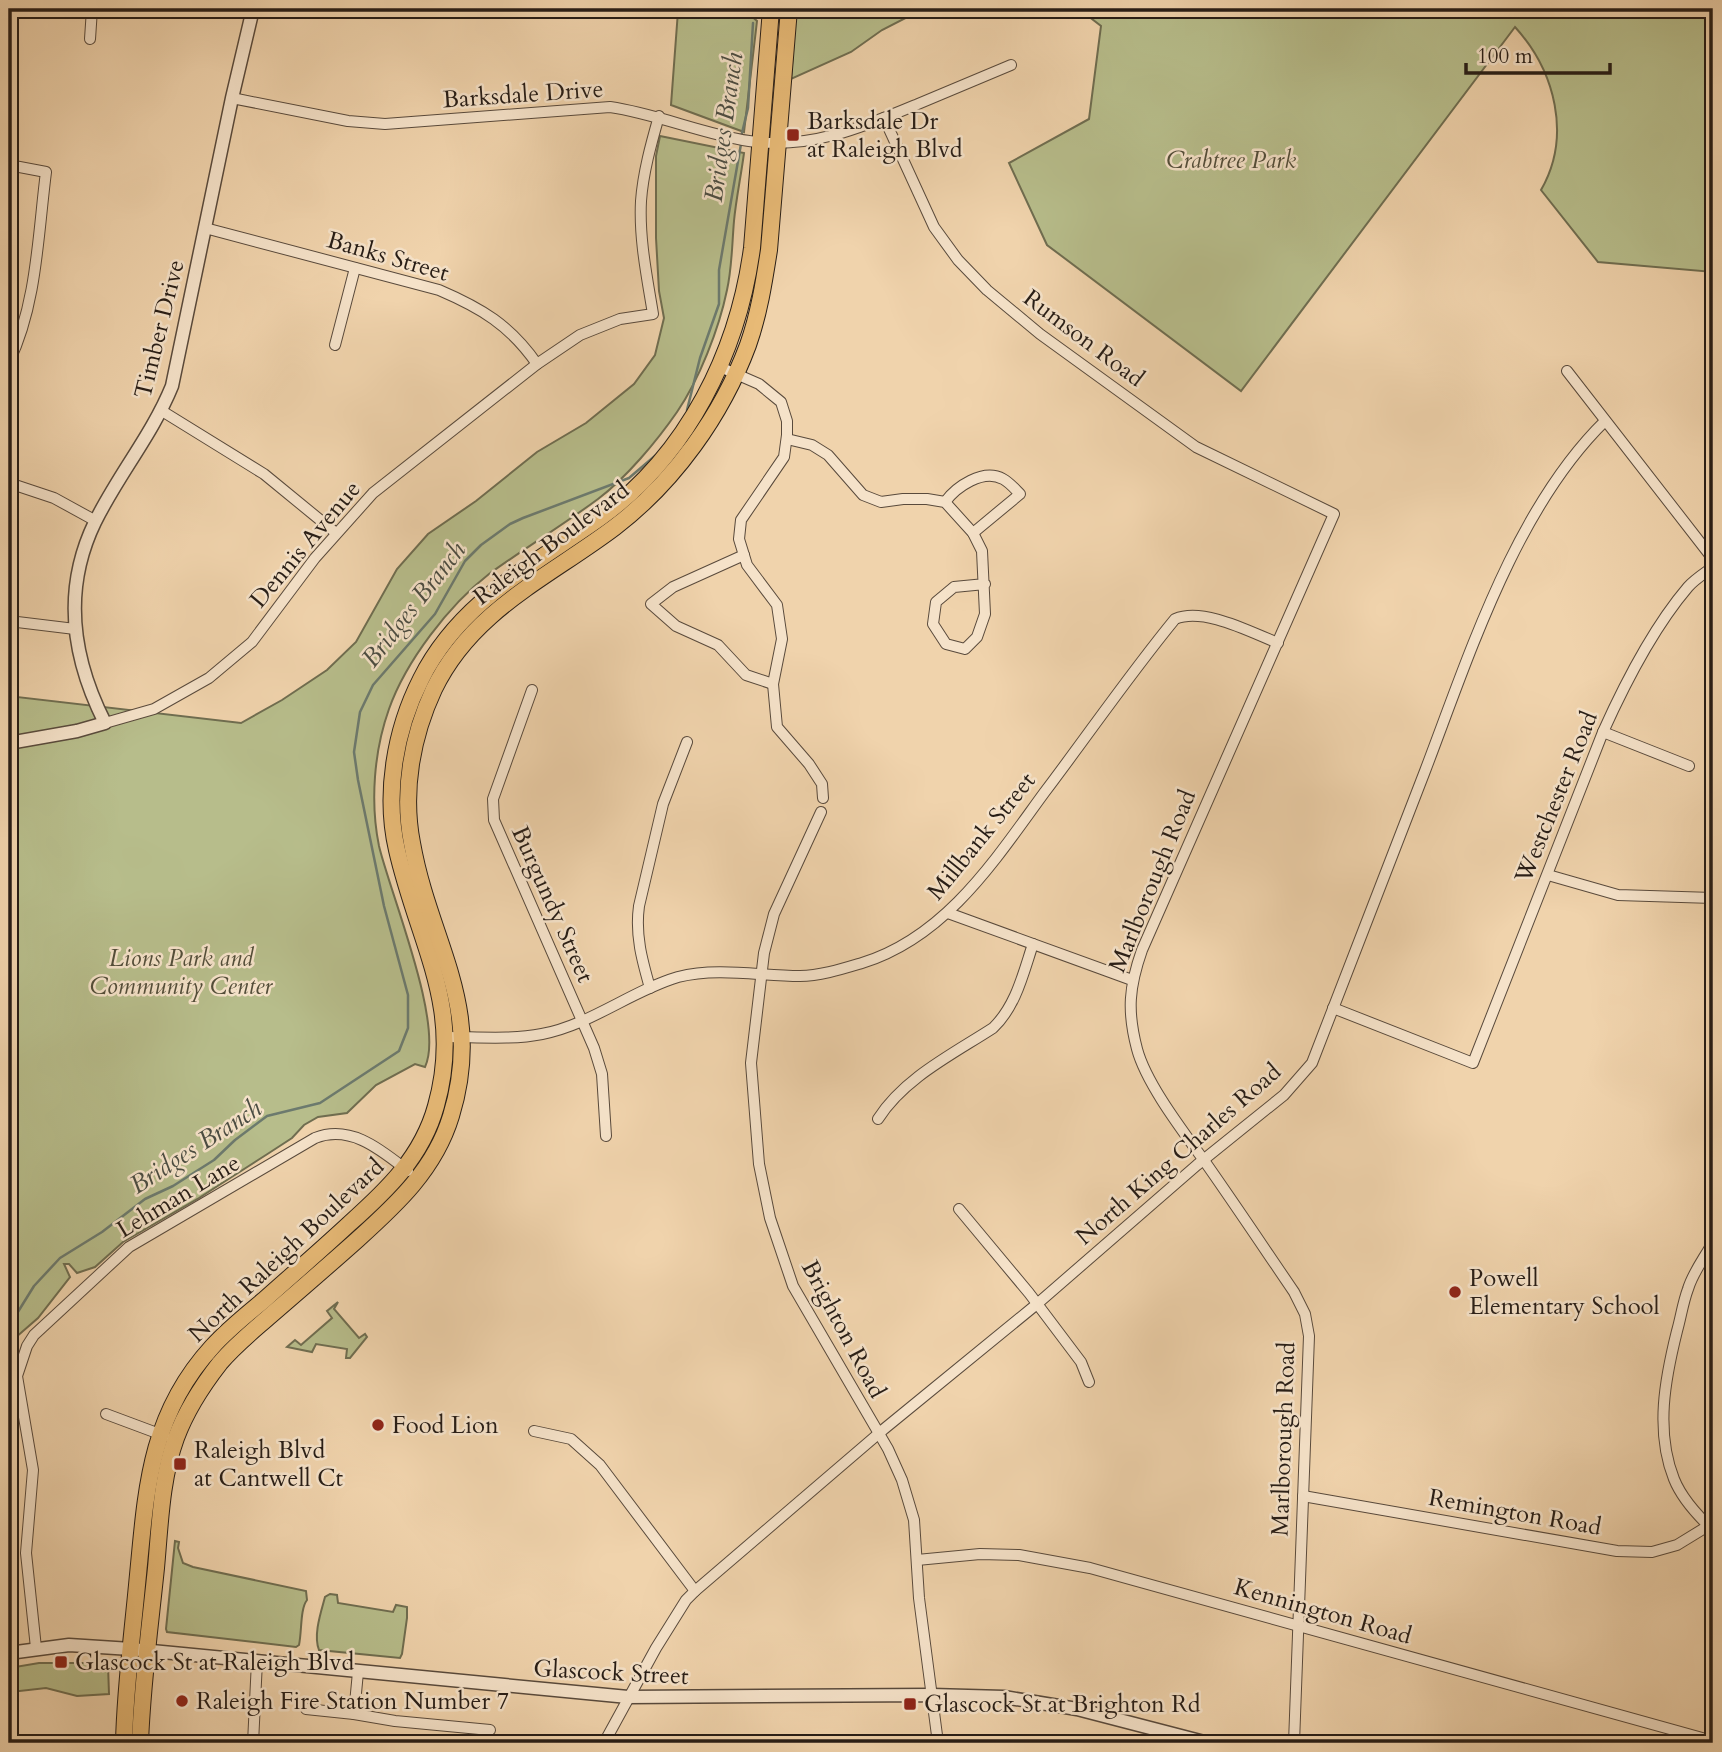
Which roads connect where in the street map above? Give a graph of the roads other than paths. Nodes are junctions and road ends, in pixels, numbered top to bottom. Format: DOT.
graph roads {
  1 [pos="92,9"];
  2 [pos="253,9"];
  3 [pos="771,9"];
  4 [pos="789,9"];
  5 [pos="90,39"];
  6 [pos="1011,65"];
  7 [pos="232,98"];
  8 [pos="659,116"];
  9 [pos="884,118"];
  10 [pos="760,142"];
  11 [pos="776,144"];
  12 [pos="9,165"];
  13 [pos="205,228"];
  14 [pos="355,268"];
  15 [pos="335,345"];
  16 [pos="9,362"];
  17 [pos="537,364"];
  18 [pos="728,370"];
  19 [pos="1567,372"];
  20 [pos="162,411"];
  21 [pos="1605,421"];
  22 [pos="787,439"];
  23 [pos="9,484"];
  24 [pos="945,502"];
  25 [pos="1334,514"];
  26 [pos="96,521"];
  27 [pos="335,533"];
  28 [pos="972,533"];
  29 [pos="744,555"];
  30 [pos="1713,559"];
  31 [pos="1713,567"];
  32 [pos="985,584"];
  33 [pos="9,621"];
  34 [pos="75,629"];
  35 [pos="1278,643"];
  36 [pos="774,684"];
  37 [pos="532,690"];
  38 [pos="105,723"];
  39 [pos="1603,732"];
  40 [pos="687,742"];
  41 [pos="9,743"];
  42 [pos="1689,766"];
  43 [pos="823,798"];
  44 [pos="821,812"];
  45 [pos="1548,875"];
  46 [pos="1713,898"];
  47 [pos="948,913"];
  48 [pos="1033,944"];
  49 [pos="761,974"];
  50 [pos="1132,980"];
  51 [pos="650,988"];
  52 [pos="1333,1008"];
  53 [pos="581,1020"];
  54 [pos="455,1037"];
  55 [pos="878,1119"];
  56 [pos="606,1136"];
  57 [pos="1204,1160"];
  58 [pos="405,1168"];
  59 [pos="419,1179"];
  60 [pos="958,1209"];
  61 [pos="1713,1242"];
  62 [pos="1037,1304"];
  63 [pos="1089,1382"];
  64 [pos="106,1414"];
  65 [pos="534,1431"];
  66 [pos="160,1434"];
  67 [pos="878,1434"];
  68 [pos="176,1440"];
  69 [pos="1303,1496"];
  70 [pos="1712,1527"];
  71 [pos="917,1560"];
  72 [pos="695,1591"];
  73 [pos="1298,1627"];
  74 [pos="36,1648"];
  75 [pos="139,1649"];
  76 [pos="9,1653"];
  77 [pos="257,1661"];
  78 [pos="358,1672"];
  79 [pos="932,1695"];
  80 [pos="628,1697"];
  81 [pos="306,1709"];
  82 [pos="354,1714"];
  83 [pos="490,1730"];
  84 [pos="1713,1741"];
  85 [pos="124,1743"];
  86 [pos="140,1743"];
  87 [pos="253,1743"];
  88 [pos="604,1743"];
  89 [pos="938,1743"];
  90 [pos="1208,1743"];
  91 [pos="1294,1743"];
  1 -- 5 [label="street"];
  2 -- 7 [label="street, Timber Drive"];
  3 -- 10 [label="main road, Raleigh Boulevard"];
  4 -- 11 [label="main road, Raleigh Boulevard"];
  6 -- 9 [label="street, Barksdale Drive"];
  7 -- 8 [label="street, Barksdale Drive"];
  7 -- 13 [label="street, Timber Drive"];
  8 -- 10 [label="street, Barksdale Drive"];
  8 -- 17 [label="street, Dennis Avenue"];
  9 -- 11 [label="street, Barksdale Drive"];
  9 -- 25 [label="street, Rumson Road"];
  10 -- 11 [label="street, Barksdale Drive"];
  10 -- 18 [label="main road, Raleigh Boulevard"];
  11 -- 18 [label="main road, Raleigh Boulevard"];
  12 -- 16 [label="street"];
  13 -- 14 [label="street, Banks Street"];
  13 -- 20 [label="street, Timber Drive"];
  14 -- 15 [label="street"];
  14 -- 17 [label="street, Banks Street"];
  17 -- 27 [label="street, Dennis Avenue"];
  18 -- 22 [label="street"];
  18 -- 54 [label="main road, Raleigh Boulevard"];
  19 -- 21 [label="street"];
  20 -- 26 [label="street, Timber Drive"];
  20 -- 27 [label="street"];
  21 -- 30 [label="street"];
  21 -- 52 [label="street, North King Charles Road"];
  22 -- 24 [label="street"];
  22 -- 29 [label="street"];
  23 -- 26 [label="street"];
  24 -- 28 [label="street"];
  24 -- 28 [label="street"];
  25 -- 35 [label="street, Marlborough Road"];
  26 -- 34 [label="street, Timber Drive"];
  27 -- 38 [label="street, Dennis Avenue"];
  28 -- 32 [label="street"];
  29 -- 36 [label="street"];
  29 -- 36 [label="street"];
  31 -- 39 [label="street, Westchester Road"];
  32 -- 32 [label="street"];
  33 -- 34 [label="street"];
  34 -- 38 [label="street, Timber Drive"];
  35 -- 47 [label="street, Millbank Street"];
  35 -- 50 [label="street, Marlborough Road"];
  36 -- 43 [label="street"];
  37 -- 53 [label="street, Burgundy Street"];
  38 -- 41 [label="street, Dennis Avenue"];
  39 -- 42 [label="street"];
  39 -- 45 [label="street, Westchester Road"];
  40 -- 51 [label="street"];
  44 -- 49 [label="street, Brighton Road"];
  45 -- 46 [label="street"];
  45 -- 52 [label="street, Westchester Road"];
  47 -- 48 [label="street"];
  47 -- 49 [label="street, Millbank Street"];
  48 -- 50 [label="street"];
  48 -- 55 [label="street"];
  49 -- 51 [label="street, Millbank Street"];
  49 -- 67 [label="street, Brighton Road"];
  50 -- 57 [label="street, Marlborough Road"];
  51 -- 53 [label="street, Millbank Street"];
  52 -- 57 [label="street, North King Charles Road"];
  53 -- 54 [label="street, Millbank Street"];
  53 -- 56 [label="street, Burgundy Street"];
  54 -- 58 [label="main road, North Raleigh Boulevard"];
  54 -- 59 [label="main road, North Raleigh Boulevard"];
  57 -- 62 [label="street, North King Charles Road"];
  57 -- 69 [label="street, Marlborough Road"];
  58 -- 59 [label="street, Lehman Lane"];
  58 -- 66 [label="main road, North Raleigh Boulevard"];
  58 -- 74 [label="street, Lehman Lane"];
  59 -- 68 [label="main road, North Raleigh Boulevard"];
  60 -- 62 [label="street"];
  61 -- 70 [label="street"];
  62 -- 63 [label="street"];
  62 -- 67 [label="street, North King Charles Road"];
  64 -- 66 [label="street"];
  65 -- 72 [label="street"];
  66 -- 68 [label="street"];
  66 -- 75 [label="main road, North Raleigh Boulevard"];
  67 -- 71 [label="street, Brighton Road"];
  67 -- 72 [label="street, North King Charles Road"];
  68 -- 75 [label="main road, North Raleigh Boulevard"];
  69 -- 70 [label="street, Remington Road"];
  69 -- 73 [label="street, Marlborough Road"];
  71 -- 73 [label="street, Kennington Road"];
  71 -- 79 [label="street, Brighton Road"];
  72 -- 80 [label="street, North King Charles Road"];
  73 -- 84 [label="street, Kennington Road"];
  73 -- 91 [label="street, Marlborough Road"];
  74 -- 75 [label="street, Glascock Street"];
  74 -- 76 [label="street, Glascock Street"];
  75 -- 77 [label="street, Glascock Street"];
  75 -- 85 [label="main road, North Raleigh Boulevard"];
  75 -- 86 [label="main road, North Raleigh Boulevard"];
  77 -- 78 [label="street, Glascock Street"];
  77 -- 87 [label="street"];
  78 -- 80 [label="street, Glascock Street"];
  78 -- 82 [label="street"];
  79 -- 80 [label="street, Glascock Street"];
  79 -- 89 [label="street, Brighton Road"];
  79 -- 90 [label="street, Glascock Street"];
  80 -- 88 [label="street, North King Charles Road"];
  81 -- 82 [label="street"];
  82 -- 83 [label="street"];
}
